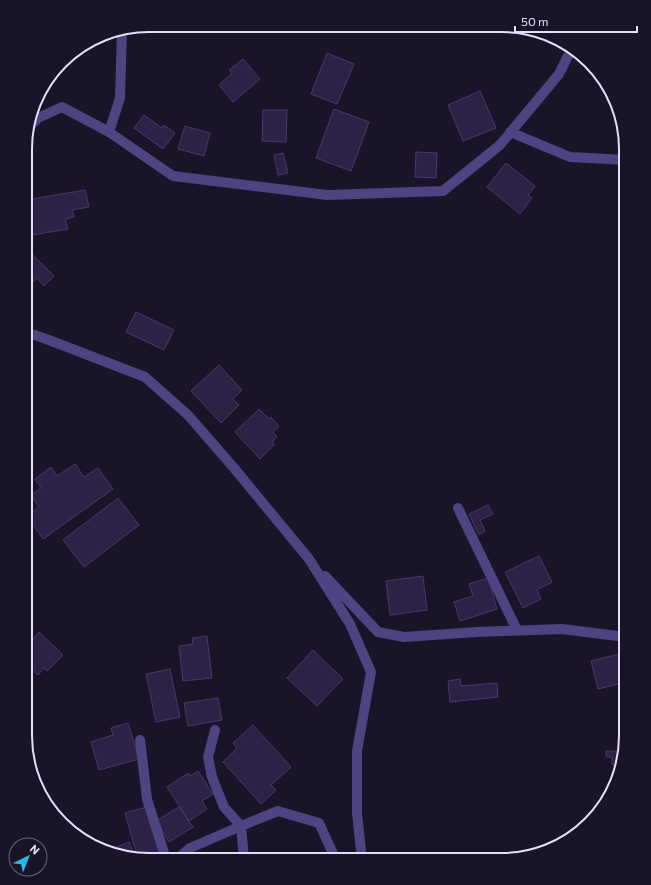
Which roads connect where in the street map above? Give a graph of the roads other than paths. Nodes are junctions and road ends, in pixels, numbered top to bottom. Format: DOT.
graph roads {
  1 [pos="122,35"];
  2 [pos="569,54"];
  3 [pos="36,120"];
  4 [pos="109,132"];
  5 [pos="510,132"];
  6 [pos="619,160"];
  7 [pos="32,334"];
  8 [pos="458,508"];
  9 [pos="309,559"];
  10 [pos="517,630"];
  11 [pos="619,636"];
  12 [pos="215,730"];
  13 [pos="140,740"];
  14 [pos="241,826"];
  15 [pos="164,853"];
  16 [pos="184,853"];
  17 [pos="243,853"];
  18 [pos="333,853"];
  19 [pos="361,853"];
  1 -- 4 [label="street"];
  2 -- 5 [label="street"];
  3 -- 4 [label="street"];
  4 -- 5 [label="street"];
  5 -- 6 [label="street"];
  7 -- 9 [label="street"];
  8 -- 10 [label="street"];
  9 -- 10 [label="street"];
  9 -- 19 [label="street"];
  10 -- 11 [label="street"];
  12 -- 14 [label="street"];
  13 -- 15 [label="street"];
  14 -- 16 [label="street"];
  14 -- 17 [label="street"];
  14 -- 18 [label="street"];
}
